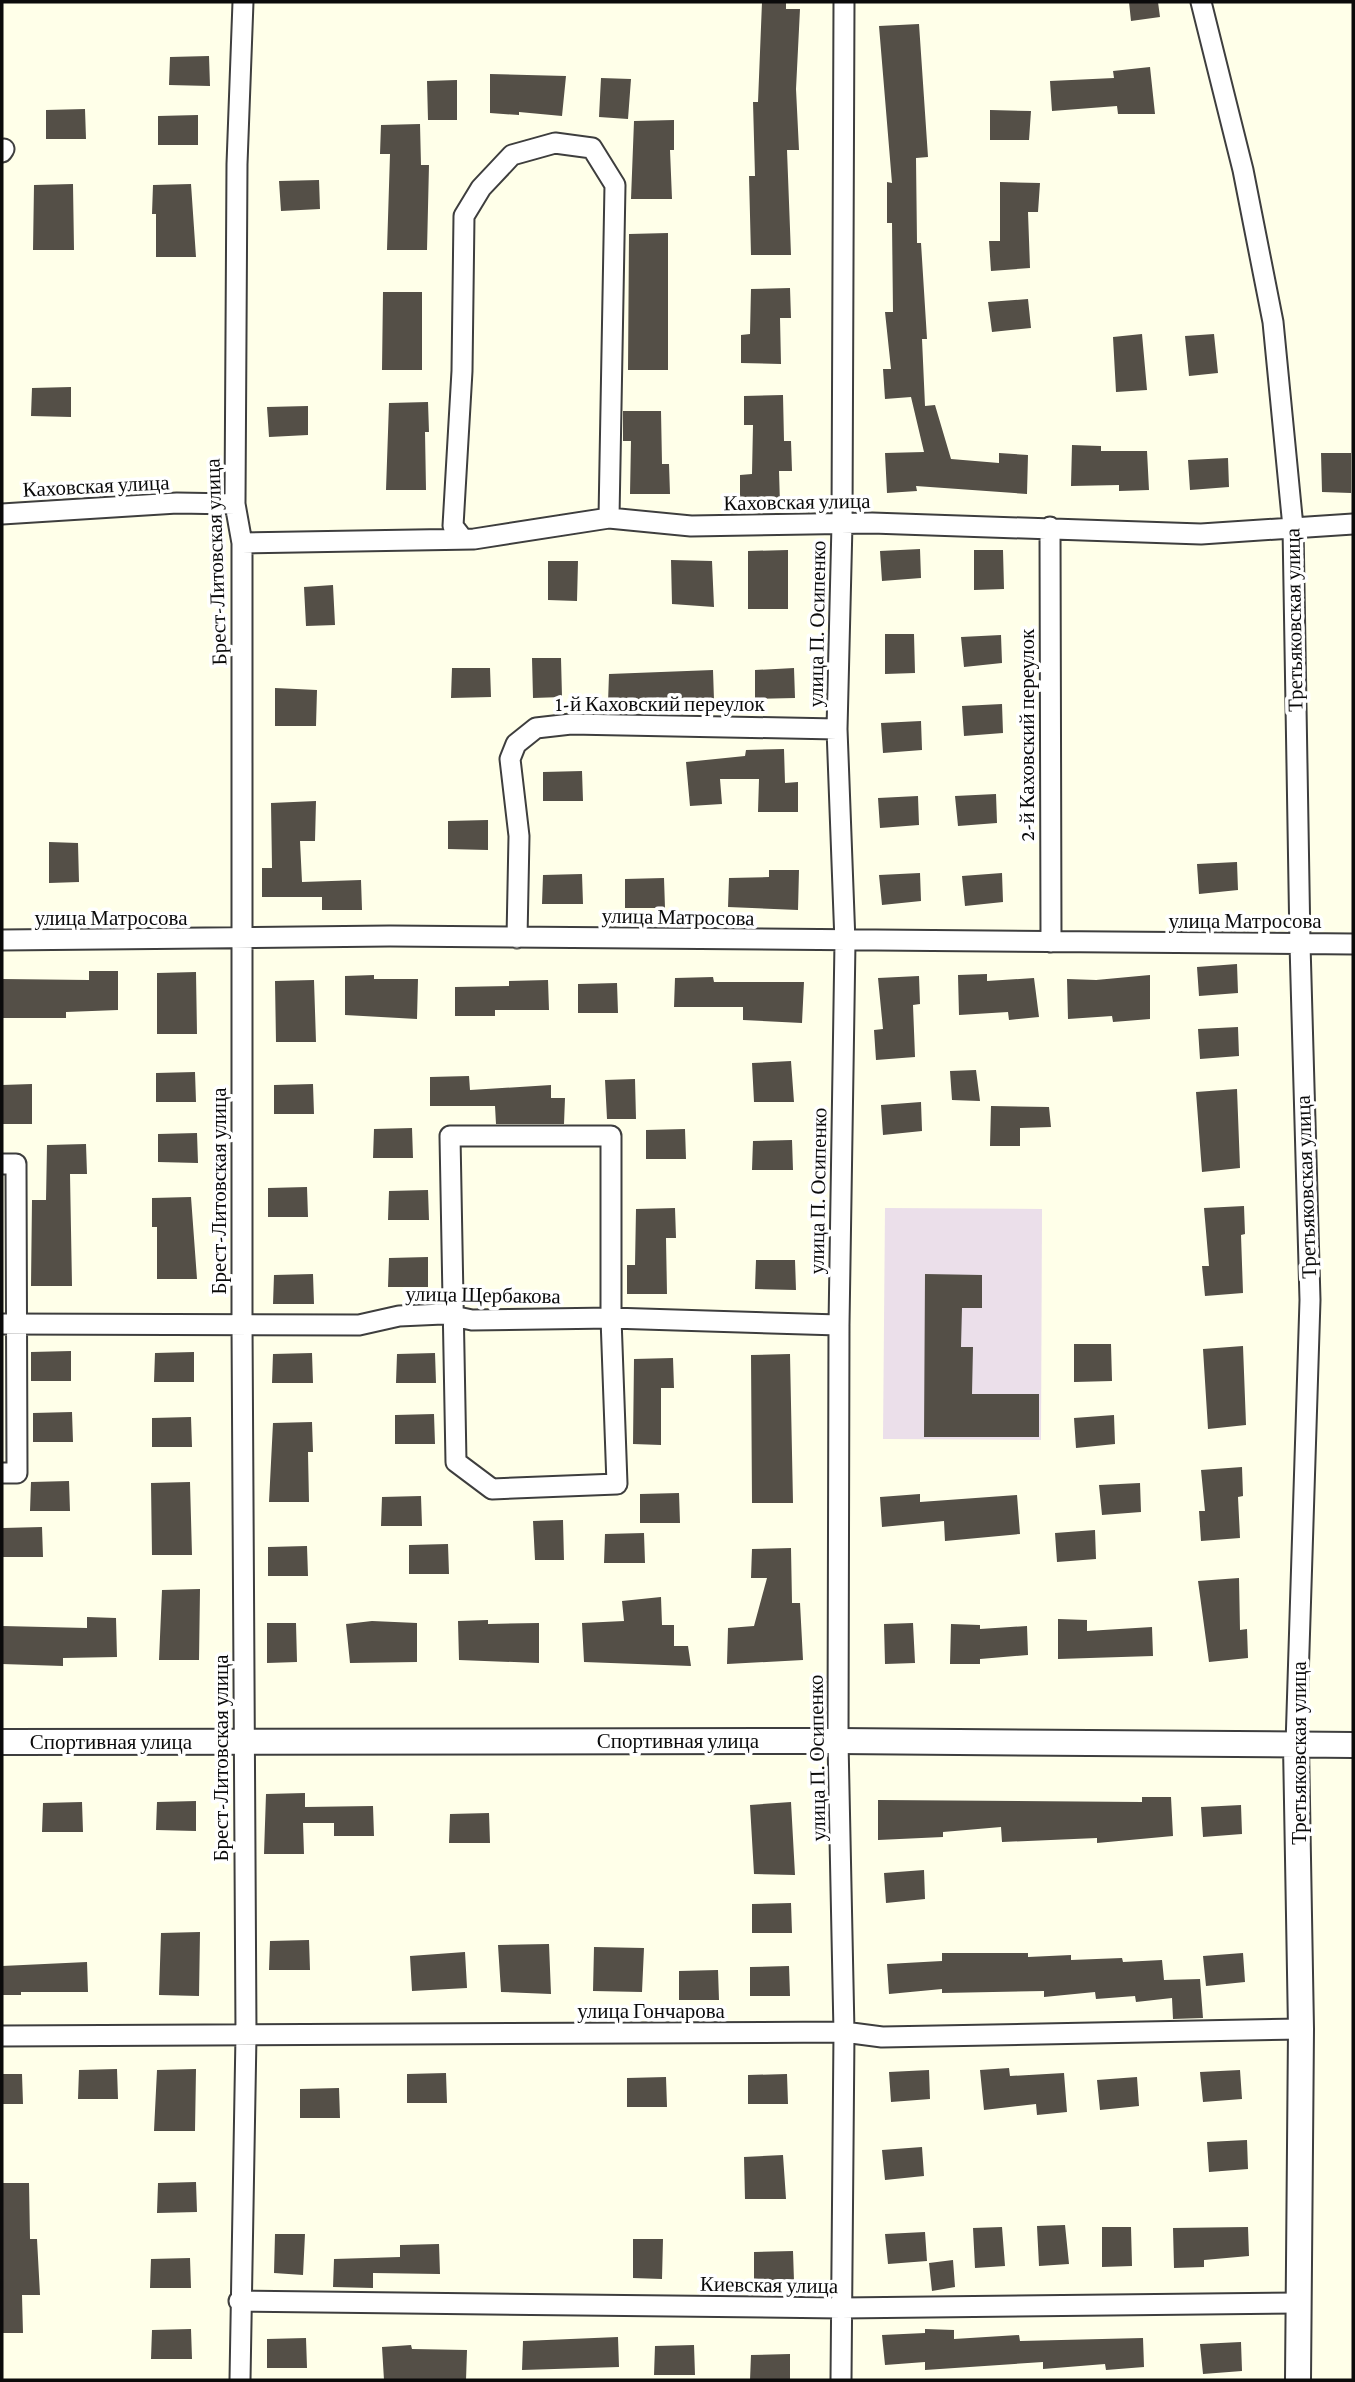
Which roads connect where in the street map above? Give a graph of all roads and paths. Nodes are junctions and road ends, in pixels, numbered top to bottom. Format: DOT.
graph roads {
  1 [pos="243,2"];
  2 [pos="844,2"];
  3 [pos="1202,2"];
  4 [pos="235,504"];
  5 [pos="2,514"];
  6 [pos="610,518"];
  7 [pos="842,524"];
  8 [pos="1353,524"];
  9 [pos="1049,527"];
  10 [pos="1293,527"];
  11 [pos="463,538"];
  12 [pos="242,543"];
  13 [pos="837,729"];
  14 [pos="517,938"];
  15 [pos="2,940"];
  16 [pos="241,940"];
  17 [pos="845,942"];
  18 [pos="1051,942"];
  19 [pos="1300,944"];
  20 [pos="1353,944"];
  21 [pos="2,1164"];
  22 [pos="454,1316"];
  23 [pos="611,1318"];
  24 [pos="242,1323"];
  25 [pos="9,1324"];
  26 [pos="839,1325"];
  27 [pos="2,1473"];
  28 [pos="838,1741"];
  29 [pos="2,1742"];
  30 [pos="243,1742"];
  31 [pos="1296,1745"];
  32 [pos="1353,1745"];
  33 [pos="1301,2029"];
  34 [pos="844,2032"];
  35 [pos="246,2035"];
  36 [pos="2,2036"];
  37 [pos="239,2301"];
  38 [pos="1298,2303"];
  39 [pos="841,2308"];
  40 [pos="240,2380"];
  41 [pos="841,2380"];
  42 [pos="1298,2380"];
  1 -- 4 [label="street, Брест-Литовская улица"];
  2 -- 7 [label="street, улица П. Осипенко"];
  3 -- 10 [label="street, Третьяковская улица"];
  4 -- 5 [label="street, Каховская улица"];
  4 -- 12 [label="street, Брест-Литовская улица"];
  6 -- 7 [label="street, Каховская улица"];
  6 -- 11 [label="street, Каховская улица"];
  6 -- 11 [label="street"];
  7 -- 9 [label="street, Каховская улица"];
  7 -- 13 [label="street, улица П. Осипенко"];
  8 -- 10 [label="street, Каховская улица"];
  9 -- 10 [label="street, Каховская улица"];
  9 -- 18 [label="street, 2-й Каховский переулок"];
  10 -- 19 [label="street, Третьяковская улица"];
  11 -- 12 [label="street, Каховская улица"];
  12 -- 16 [label="street, Брест-Литовская улица"];
  13 -- 14 [label="street, 1-й Каховский переулок"];
  13 -- 17 [label="street, улица П. Осипенко"];
  14 -- 16 [label="street, улица Матросова"];
  14 -- 17 [label="street, улица Матросова"];
  15 -- 16 [label="street, улица Матросова"];
  16 -- 24 [label="street, Брест-Литовская улица"];
  17 -- 18 [label="street, улица Матросова"];
  17 -- 26 [label="street, улица П. Осипенко"];
  18 -- 19 [label="street, улица Матросова"];
  19 -- 20 [label="street, улица Матросова"];
  19 -- 31 [label="street, Третьяковская улица"];
  21 -- 25 [label="street"];
  22 -- 23 [label="street, улица Щербакова"];
  22 -- 23 [label="street"];
  22 -- 23 [label="street"];
  22 -- 24 [label="street, улица Щербакова"];
  23 -- 26 [label="street, улица Щербакова"];
  24 -- 25 [label="street, улица Щербакова"];
  24 -- 30 [label="street, Брест-Литовская улица"];
  25 -- 27 [label="street"];
  26 -- 28 [label="street, улица П. Осипенко"];
  28 -- 30 [label="street, Спортивная улица"];
  28 -- 31 [label="street, Спортивная улица"];
  28 -- 34 [label="street, улица П. Осипенко"];
  29 -- 30 [label="street, Спортивная улица"];
  30 -- 35 [label="street, Брест-Литовская улица"];
  31 -- 32 [label="street, Спортивная улица"];
  31 -- 33 [label="street, Третьяковская улица"];
  33 -- 34 [label="street, улица Гончарова"];
  33 -- 38 [label="street, Третьяковская улица"];
  34 -- 35 [label="street, улица Гончарова"];
  34 -- 39 [label="street, улица П. Осипенко"];
  35 -- 36 [label="street, улица Гончарова"];
  35 -- 37 [label="street, Брест-Литовская улица"];
  37 -- 39 [label="street, Киевская улица"];
  37 -- 40 [label="street, Брест-Литовская улица"];
  38 -- 39 [label="street, Киевская улица"];
  38 -- 42 [label="street, Третьяковская улица"];
  39 -- 41 [label="street, улица П. Осипенко"];
}
